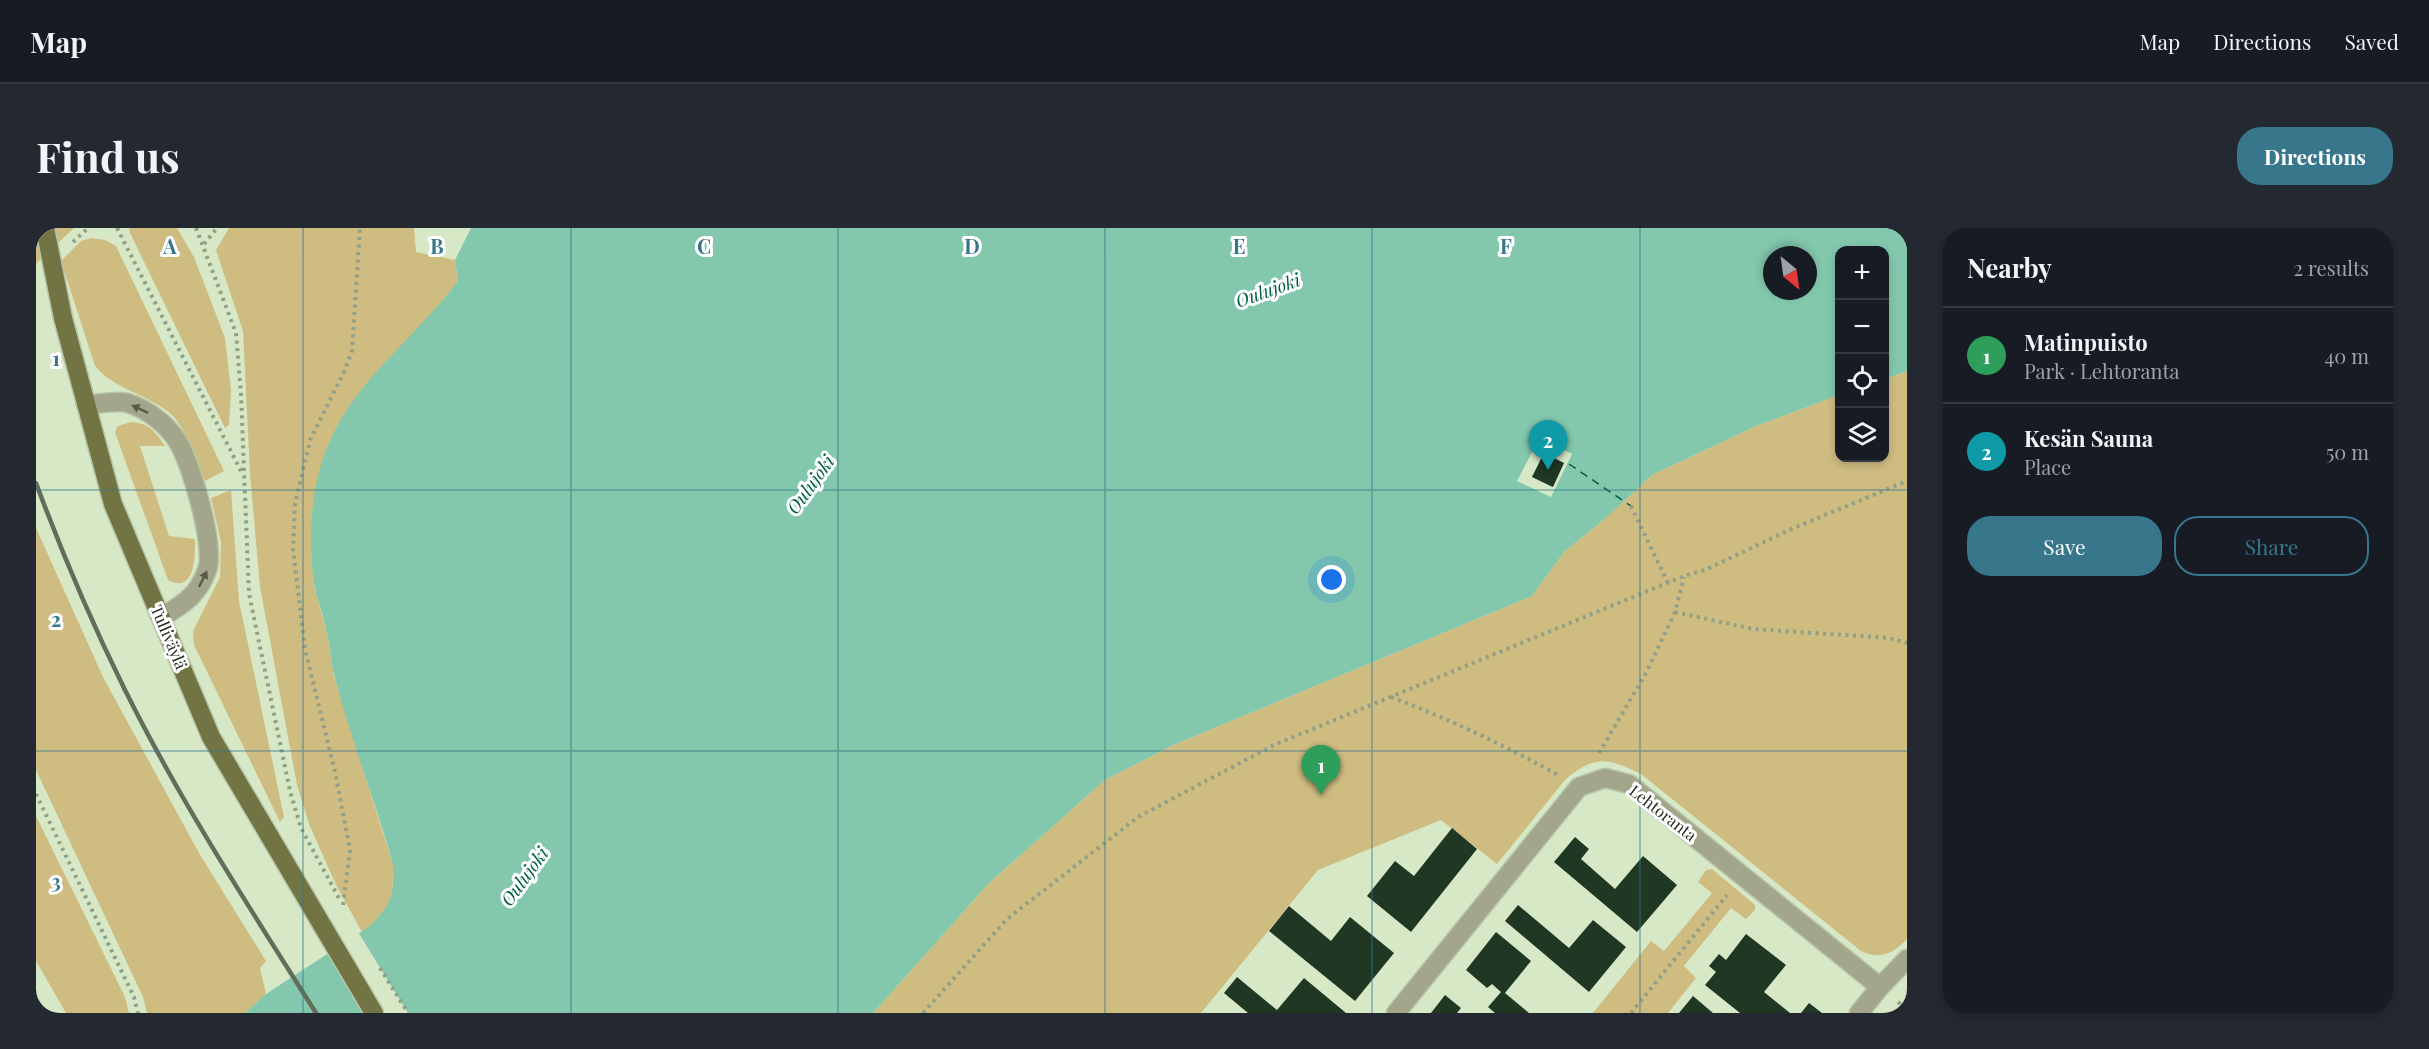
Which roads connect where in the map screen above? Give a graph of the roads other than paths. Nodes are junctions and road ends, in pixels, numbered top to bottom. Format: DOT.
graph roads {
  1 [pos="45,228"];
  2 [pos="87,405"];
  3 [pos="161,618"];
  4 [pos="1907,959"];
  5 [pos="1880,987"];
  6 [pos="374,1013"];
  7 [pos="1396,1013"];
  8 [pos="1859,1013"];
  1 -- 2 [label="main road, Tulliväylä, bridge"];
  2 -- 3 [label="main road, Tulliväylä"];
  3 -- 2 [label="street, one-way"];
  3 -- 6 [label="main road, Tulliväylä"];
  4 -- 5 [label="street"];
  5 -- 7 [label="street, Lehtoranta"];
  5 -- 8 [label="street"];
}
